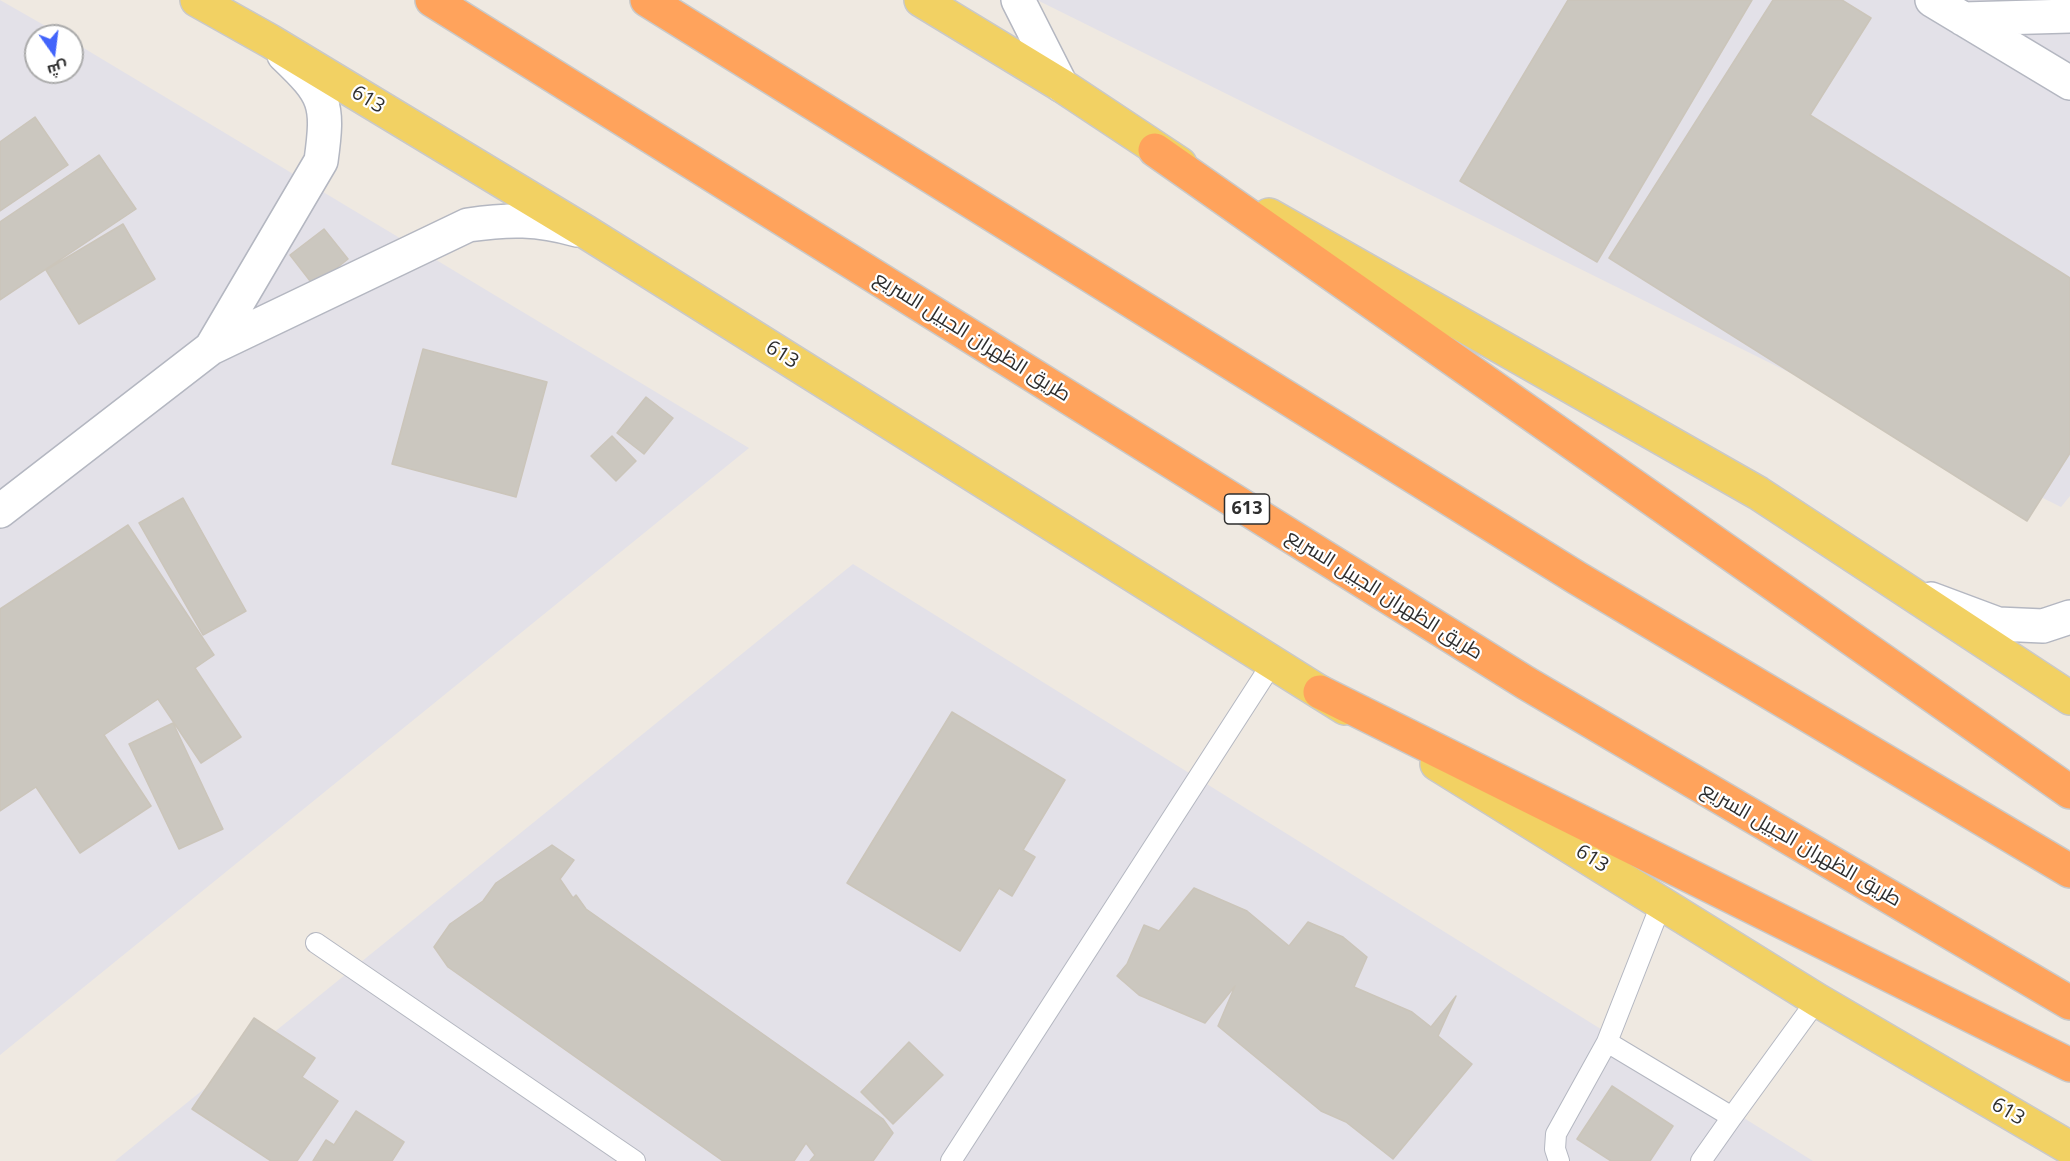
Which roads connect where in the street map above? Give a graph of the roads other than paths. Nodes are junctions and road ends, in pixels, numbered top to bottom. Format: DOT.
graph roads {
  1 [pos="197,0"];
  2 [pos="432,0"];
  3 [pos="647,0"];
  4 [pos="921,0"];
  5 [pos="1018,0"];
  6 [pos="1932,0"];
  7 [pos="2053,0"];
  8 [pos="2070,11"];
  9 [pos="2070,16"];
  10 [pos="1963,19"];
  11 [pos="270,41"];
  12 [pos="2070,83"];
  13 [pos="1061,85"];
  14 [pos="1155,150"];
  15 [pos="586,232"];
  16 [pos="211,348"];
  17 [pos="0,511"];
  18 [pos="1904,588"];
  19 [pos="2070,617"];
  20 [pos="1274,662"];
  21 [pos="1320,692"];
  22 [pos="2070,698"];
  23 [pos="2070,792"];
  24 [pos="2070,871"];
  25 [pos="1662,902"];
  26 [pos="316,943"];
  27 [pos="1818,1000"];
  28 [pos="2070,1003"];
  29 [pos="1607,1042"];
  30 [pos="2070,1065"];
  31 [pos="1732,1117"];
  32 [pos="2070,1148"];
  33 [pos="635,1161"];
  34 [pos="951,1161"];
  35 [pos="1559,1161"];
  36 [pos="1701,1161"];
  1 -- 11 [label="main road, 613"];
  2 -- 28 [label="highway, طريق الظهران الجبيل السريع / 613"];
  3 -- 24 [label="highway"];
  4 -- 13 [label="main road"];
  5 -- 13 [label="street"];
  6 -- 10 [label="street"];
  7 -- 8 [label="street"];
  7 -- 9 [label="street"];
  9 -- 10 [label="street"];
  10 -- 12 [label="street"];
  11 -- 15 [label="main road, 613"];
  11 -- 16 [label="street"];
  13 -- 14 [label="main road"];
  14 -- 18 [label="main road"];
  14 -- 23 [label="highway"];
  15 -- 16 [label="street"];
  15 -- 20 [label="main road, 613"];
  16 -- 17 [label="street"];
  18 -- 19 [label="street"];
  18 -- 22 [label="main road"];
  20 -- 21 [label="main road, 613"];
  20 -- 34 [label="lane"];
  21 -- 25 [label="main road, 613"];
  21 -- 30 [label="highway"];
  25 -- 27 [label="main road, 613"];
  25 -- 29 [label="lane"];
  26 -- 33 [label="lane"];
  27 -- 31 [label="lane"];
  27 -- 32 [label="main road, 613"];
  29 -- 31 [label="lane"];
  29 -- 35 [label="lane"];
  31 -- 36 [label="lane"];
}
